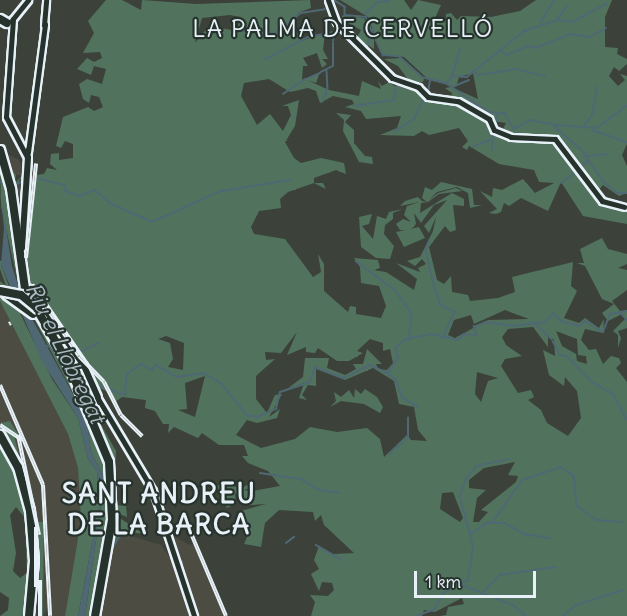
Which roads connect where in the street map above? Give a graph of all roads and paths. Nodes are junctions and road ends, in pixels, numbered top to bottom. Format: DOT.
graph roads {
  1 [pos="28,0"];
  2 [pos="45,0"];
  3 [pos="328,0"];
  4 [pos="9,23"];
  5 [pos="0,150"];
  6 [pos="0,155"];
  7 [pos="27,155"];
  8 [pos="624,207"];
  9 [pos="24,266"];
  10 [pos="31,289"];
  11 [pos="0,292"];
  12 [pos="59,349"];
  13 [pos="76,384"];
  14 [pos="96,395"];
  15 [pos="0,438"];
  16 [pos="112,497"];
  17 [pos="100,572"];
  18 [pos="28,616"];
  19 [pos="94,616"];
  20 [pos="193,616"];
  1 -- 4 [label="main road"];
  2 -- 7 [label="main road"];
  3 -- 8 [label="main road"];
  4 -- 7 [label="main road"];
  5 -- 12 [label="highway"];
  6 -- 12 [label="highway"];
  7 -- 9 [label="main road"];
  10 -- 14 [label="main road"];
  11 -- 12 [label="highway, bridge"];
  12 -- 13 [label="highway"];
  12 -- 13 [label="highway"];
  13 -- 16 [label="highway"];
  14 -- 20 [label="main road"];
  15 -- 18 [label="highway"];
  15 -- 18 [label="highway"];
  16 -- 17 [label="highway"];
  16 -- 17 [label="highway"];
  17 -- 19 [label="highway"];
}
